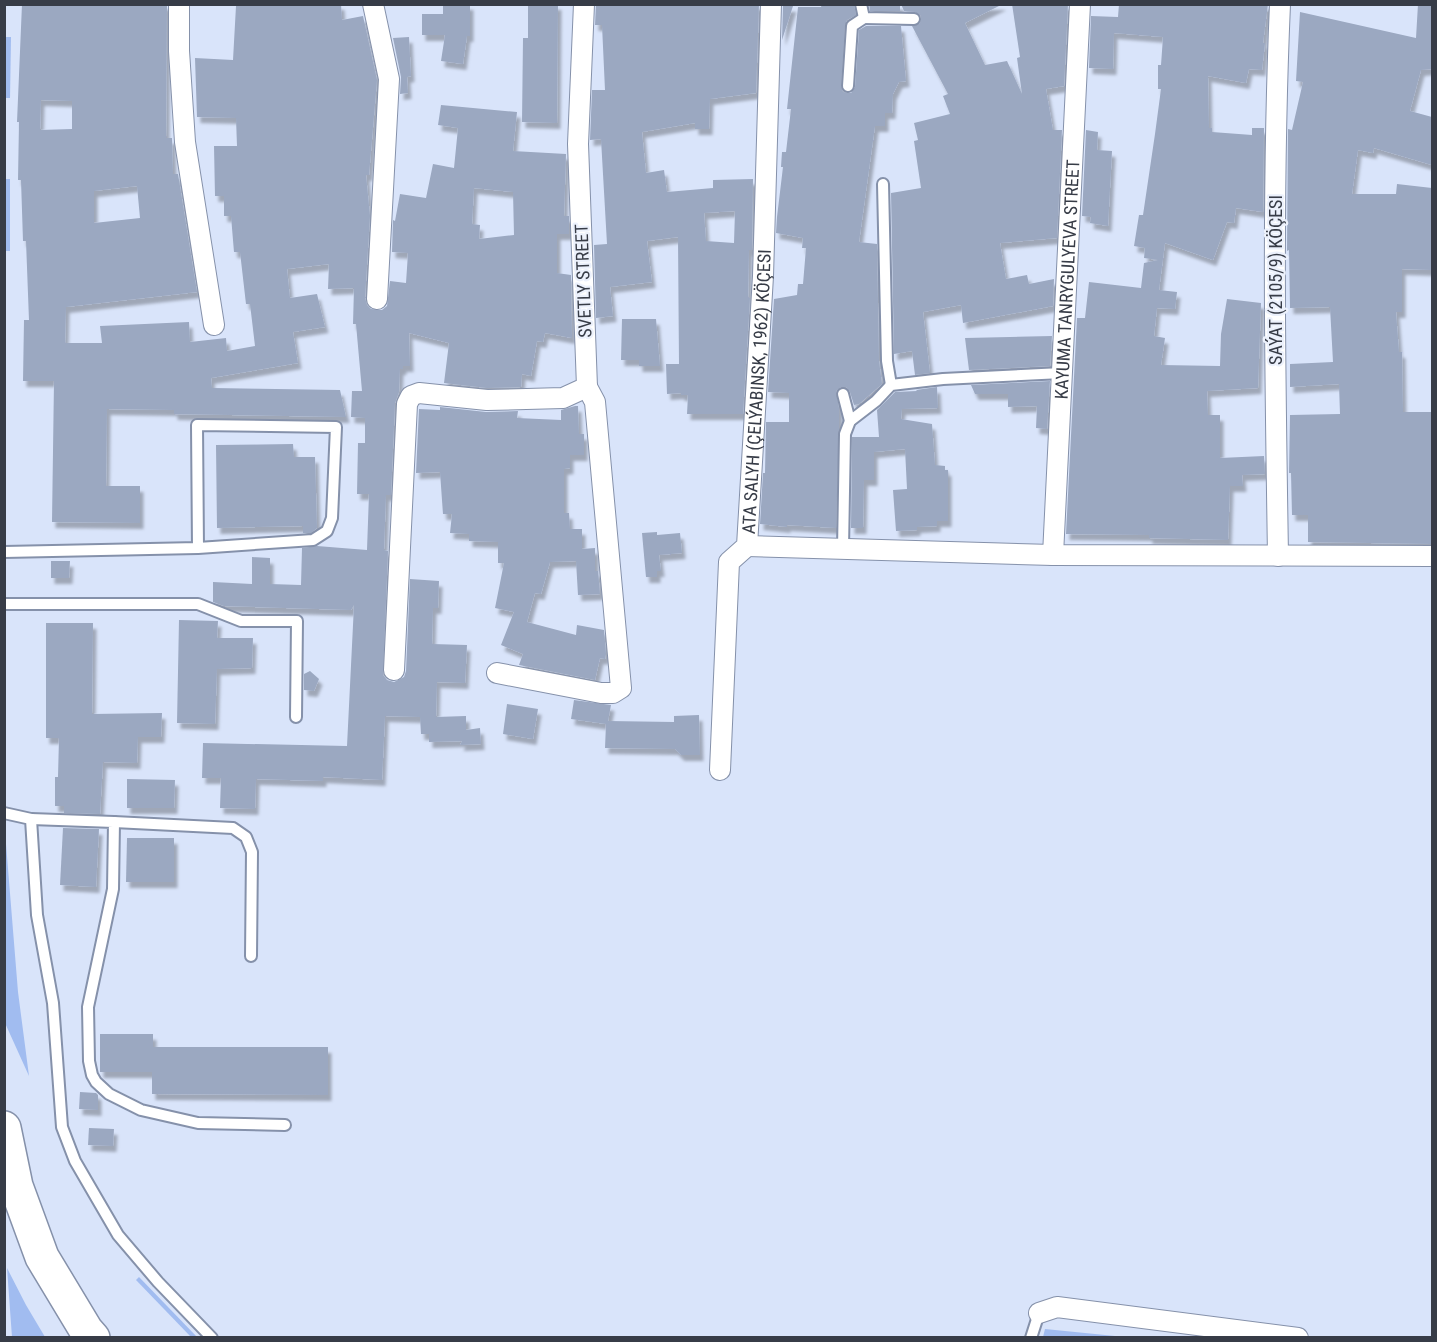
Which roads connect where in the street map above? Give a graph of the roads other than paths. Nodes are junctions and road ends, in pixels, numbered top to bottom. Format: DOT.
graph roads {
  1 [pos="179,4"];
  2 [pos="373,4"];
  3 [pos="584,4"];
  4 [pos="771,4"];
  5 [pos="861,4"];
  6 [pos="1080,4"];
  7 [pos="1280,4"];
  8 [pos="864,18"];
  9 [pos="914,19"];
  10 [pos="848,86"];
  11 [pos="882,184"];
  12 [pos="377,298"];
  13 [pos="214,325"];
  14 [pos="1062,373"];
  15 [pos="891,386"];
  16 [pos="587,387"];
  17 [pos="843,394"];
  18 [pos="850,421"];
  19 [pos="747,546"];
  20 [pos="198,548"];
  21 [pos="843,549"];
  22 [pos="4,552"];
  23 [pos="1053,555"];
  24 [pos="1278,556"];
  25 [pos="1432,556"];
  26 [pos="4,604"];
  27 [pos="394,670"];
  28 [pos="497,673"];
  29 [pos="296,717"];
  30 [pos="720,770"];
  31 [pos="4,813"];
  32 [pos="31,819"];
  33 [pos="114,822"];
  34 [pos="251,956"];
  35 [pos="285,1125"];
  36 [pos="4,1128"];
  37 [pos="1039,1313"];
  38 [pos="1224,1333"];
  39 [pos="93,1338"];
  40 [pos="212,1338"];
  41 [pos="1031,1338"];
  42 [pos="1298,1338"];
  1 -- 13 [label="street"];
  2 -- 12 [label="street"];
  3 -- 16 [label="street, SVETLY STREET"];
  4 -- 19 [label="street, ATA SALYH (ÇELÝABINSK, 1962) KÖÇESI"];
  5 -- 8 [label="lane"];
  6 -- 14 [label="street, KAYUMA TANRYGULYEVA STREET"];
  7 -- 24 [label="street, SAÝAT (2105/9) KÖÇESI"];
  8 -- 9 [label="lane"];
  8 -- 10 [label="lane"];
  11 -- 15 [label="lane"];
  14 -- 15 [label="lane"];
  14 -- 23 [label="street, KAYUMA TANRYGULYEVA STREET"];
  15 -- 18 [label="lane"];
  16 -- 27 [label="street"];
  16 -- 28 [label="street, SVETLY STREET"];
  17 -- 18 [label="lane"];
  18 -- 21 [label="lane"];
  19 -- 21 [label="street"];
  19 -- 30 [label="street, ATA SALYH (ÇELÝABINSK, 1962) KÖÇESI"];
  20 -- 20 [label="lane"];
  20 -- 22 [label="lane"];
  21 -- 23 [label="street"];
  23 -- 24 [label="street"];
  24 -- 25 [label="street"];
  26 -- 29 [label="lane"];
  31 -- 32 [label="lane"];
  32 -- 33 [label="lane"];
  32 -- 40 [label="lane"];
  33 -- 34 [label="lane"];
  33 -- 35 [label="lane"];
  36 -- 39 [label="highway"];
  37 -- 38 [label="street"];
  37 -- 41 [label="lane"];
  38 -- 42 [label="street"];
}
